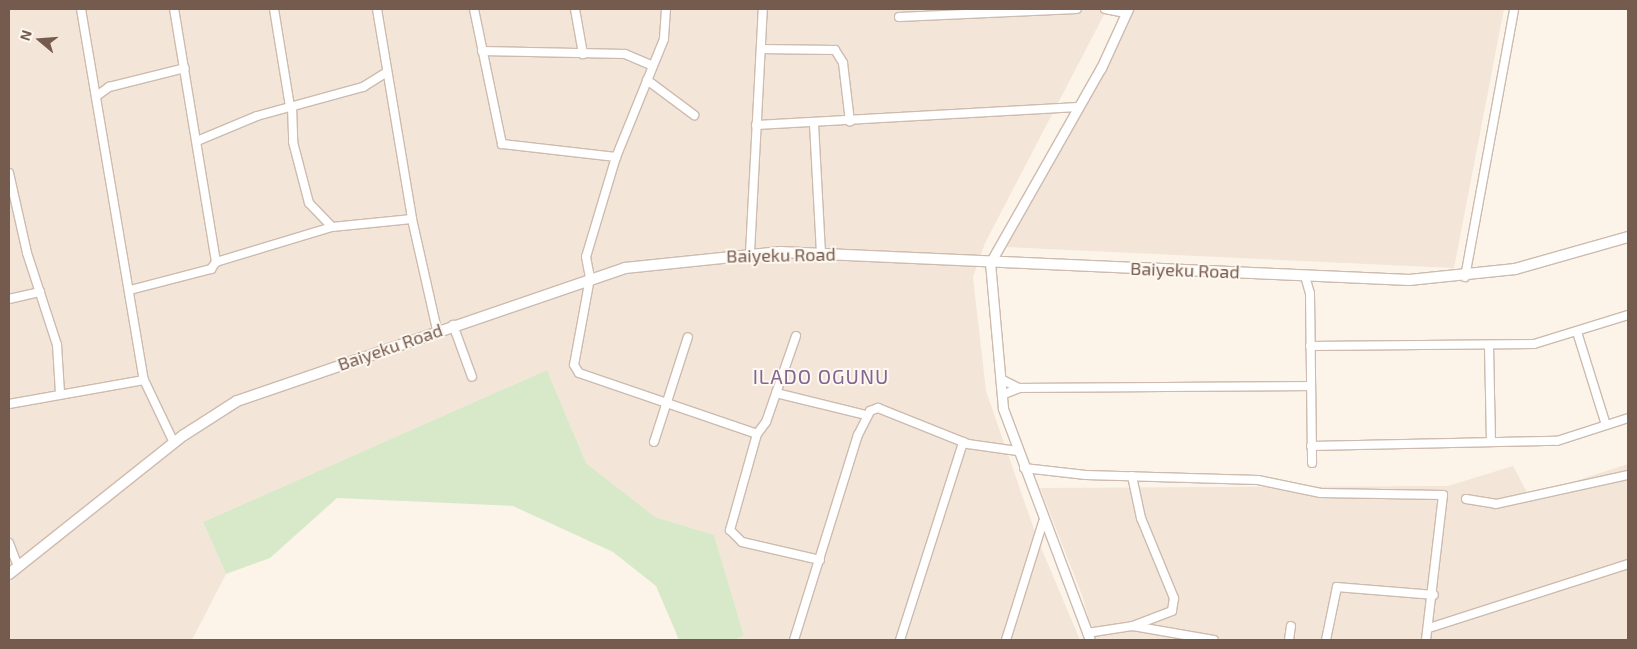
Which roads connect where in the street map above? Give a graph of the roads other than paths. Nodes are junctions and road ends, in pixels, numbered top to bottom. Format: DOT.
graph roads {
  1 [pos="81,9"];
  2 [pos="174,9"];
  3 [pos="274,9"];
  4 [pos="377,9"];
  5 [pos="474,9"];
  6 [pos="575,9"];
  7 [pos="666,9"];
  8 [pos="763,9"];
  9 [pos="1078,9"];
  10 [pos="1105,9"];
  11 [pos="1514,9"];
  12 [pos="1127,11"];
  13 [pos="899,17"];
  14 [pos="761,50"];
  15 [pos="482,52"];
  16 [pos="493,54"];
  17 [pos="583,54"];
  18 [pos="485,64"];
  19 [pos="653,66"];
  20 [pos="185,68"];
  21 [pos="388,72"];
  22 [pos="647,80"];
  23 [pos="378,82"];
  24 [pos="391,86"];
  25 [pos="98,95"];
  26 [pos="291,106"];
  27 [pos="1078,107"];
  28 [pos="694,115"];
  29 [pos="850,122"];
  30 [pos="814,124"];
  31 [pos="756,125"];
  32 [pos="197,136"];
  33 [pos="616,157"];
  34 [pos="9,174"];
  35 [pos="11,201"];
  36 [pos="412,219"];
  37 [pos="332,227"];
  38 [pos="1628,237"];
  39 [pos="750,253"];
  40 [pos="821,253"];
  41 [pos="216,262"];
  42 [pos="990,263"];
  43 [pos="1305,276"];
  44 [pos="1316,276"];
  45 [pos="1465,277"];
  46 [pos="590,278"];
  47 [pos="130,290"];
  48 [pos="40,292"];
  49 [pos="1310,293"];
  50 [pos="9,299"];
  51 [pos="1628,316"];
  52 [pos="453,325"];
  53 [pos="437,330"];
  54 [pos="1577,332"];
  55 [pos="796,336"];
  56 [pos="688,337"];
  57 [pos="1310,346"];
  58 [pos="1489,346"];
  59 [pos="472,377"];
  60 [pos="1001,379"];
  61 [pos="144,380"];
  62 [pos="1311,386"];
  63 [pos="1019,388"];
  64 [pos="60,393"];
  65 [pos="776,393"];
  66 [pos="1002,395"];
  67 [pos="666,403"];
  68 [pos="9,404"];
  69 [pos="866,415"];
  70 [pos="1628,418"];
  71 [pos="1606,425"];
  72 [pos="757,434"];
  73 [pos="1491,440"];
  74 [pos="654,442"];
  75 [pos="963,442"];
  76 [pos="174,443"];
  77 [pos="1311,446"];
  78 [pos="1018,451"];
  79 [pos="1312,463"];
  80 [pos="1024,468"];
  81 [pos="1628,475"];
  82 [pos="1132,476"];
  83 [pos="1466,499"];
  84 [pos="1044,522"];
  85 [pos="9,543"];
  86 [pos="820,560"];
  87 [pos="1628,564"];
  88 [pos="18,566"];
  89 [pos="9,574"];
  90 [pos="1434,595"];
  91 [pos="1133,626"];
  92 [pos="1291,626"];
  93 [pos="1429,628"];
  94 [pos="1089,637"];
  95 [pos="794,640"];
  96 [pos="900,640"];
  97 [pos="1006,640"];
  98 [pos="1214,640"];
  99 [pos="1289,640"];
  100 [pos="1326,640"];
  101 [pos="1426,640"];
  1 -- 25 [label="street"];
  2 -- 20 [label="street"];
  3 -- 26 [label="street"];
  4 -- 21 [label="street"];
  5 -- 15 [label="street"];
  6 -- 17 [label="street"];
  7 -- 19 [label="street"];
  8 -- 14 [label="street"];
  9 -- 13 [label="street"];
  10 -- 12 [label="street"];
  11 -- 45 [label="street"];
  12 -- 27 [label="street"];
  14 -- 29 [label="street"];
  14 -- 31 [label="street"];
  15 -- 16 [label="street"];
  15 -- 18 [label="street"];
  16 -- 17 [label="street"];
  16 -- 18 [label="street"];
  17 -- 19 [label="street"];
  18 -- 33 [label="street"];
  19 -- 22 [label="street"];
  20 -- 25 [label="street"];
  20 -- 32 [label="street"];
  21 -- 23 [label="street"];
  21 -- 24 [label="street"];
  22 -- 28 [label="street"];
  22 -- 33 [label="street"];
  23 -- 24 [label="street"];
  23 -- 26 [label="street"];
  24 -- 36 [label="street"];
  25 -- 47 [label="street"];
  26 -- 32 [label="street"];
  26 -- 37 [label="street"];
  27 -- 29 [label="street"];
  27 -- 42 [label="street"];
  29 -- 30 [label="street"];
  30 -- 31 [label="street"];
  30 -- 40 [label="street"];
  31 -- 39 [label="street"];
  32 -- 41 [label="street"];
  33 -- 46 [label="street"];
  34 -- 35 [label="street"];
  35 -- 48 [label="street"];
  36 -- 37 [label="street"];
  36 -- 53 [label="street"];
  37 -- 41 [label="street"];
  38 -- 45 [label="main road, Baiyeku Road"];
  39 -- 40 [label="main road, Baiyeku Road"];
  39 -- 46 [label="main road, Baiyeku Road"];
  40 -- 42 [label="main road, Baiyeku Road"];
  41 -- 47 [label="street"];
  42 -- 43 [label="main road, Baiyeku Road"];
  42 -- 60 [label="street"];
  43 -- 44 [label="main road, Baiyeku Road"];
  43 -- 49 [label="street"];
  44 -- 45 [label="main road, Baiyeku Road"];
  44 -- 49 [label="street"];
  46 -- 52 [label="main road, Baiyeku Road"];
  46 -- 67 [label="street"];
  47 -- 61 [label="street"];
  48 -- 50 [label="street"];
  48 -- 64 [label="street"];
  49 -- 57 [label="street"];
  51 -- 54 [label="street"];
  52 -- 53 [label="main road, Baiyeku Road"];
  52 -- 59 [label="street"];
  53 -- 76 [label="main road, Baiyeku Road"];
  54 -- 58 [label="street"];
  54 -- 71 [label="street"];
  55 -- 65 [label="street"];
  56 -- 67 [label="street"];
  57 -- 58 [label="street"];
  57 -- 62 [label="street"];
  58 -- 73 [label="street"];
  60 -- 63 [label="street"];
  60 -- 66 [label="street"];
  61 -- 64 [label="street"];
  61 -- 76 [label="street"];
  62 -- 63 [label="street"];
  62 -- 77 [label="street"];
  63 -- 66 [label="street"];
  64 -- 68 [label="street"];
  65 -- 69 [label="street"];
  65 -- 72 [label="street"];
  66 -- 78 [label="street"];
  67 -- 72 [label="street"];
  67 -- 74 [label="street"];
  69 -- 75 [label="street"];
  69 -- 86 [label="street"];
  70 -- 71 [label="street"];
  71 -- 73 [label="street"];
  72 -- 86 [label="street"];
  73 -- 77 [label="street"];
  75 -- 78 [label="street"];
  75 -- 96 [label="street"];
  76 -- 88 [label="main road, Baiyeku Road"];
  77 -- 79 [label="street"];
  78 -- 80 [label="street"];
  80 -- 82 [label="street"];
  80 -- 84 [label="street"];
  81 -- 83 [label="street"];
  82 -- 90 [label="street"];
  82 -- 91 [label="street"];
  84 -- 94 [label="street"];
  84 -- 97 [label="street"];
  85 -- 88 [label="street"];
  86 -- 95 [label="street"];
  87 -- 93 [label="street"];
  88 -- 89 [label="main road, Baiyeku Road"];
  90 -- 93 [label="street"];
  90 -- 100 [label="street"];
  91 -- 94 [label="street"];
  91 -- 98 [label="street"];
  92 -- 99 [label="street"];
  93 -- 101 [label="street"];
}
